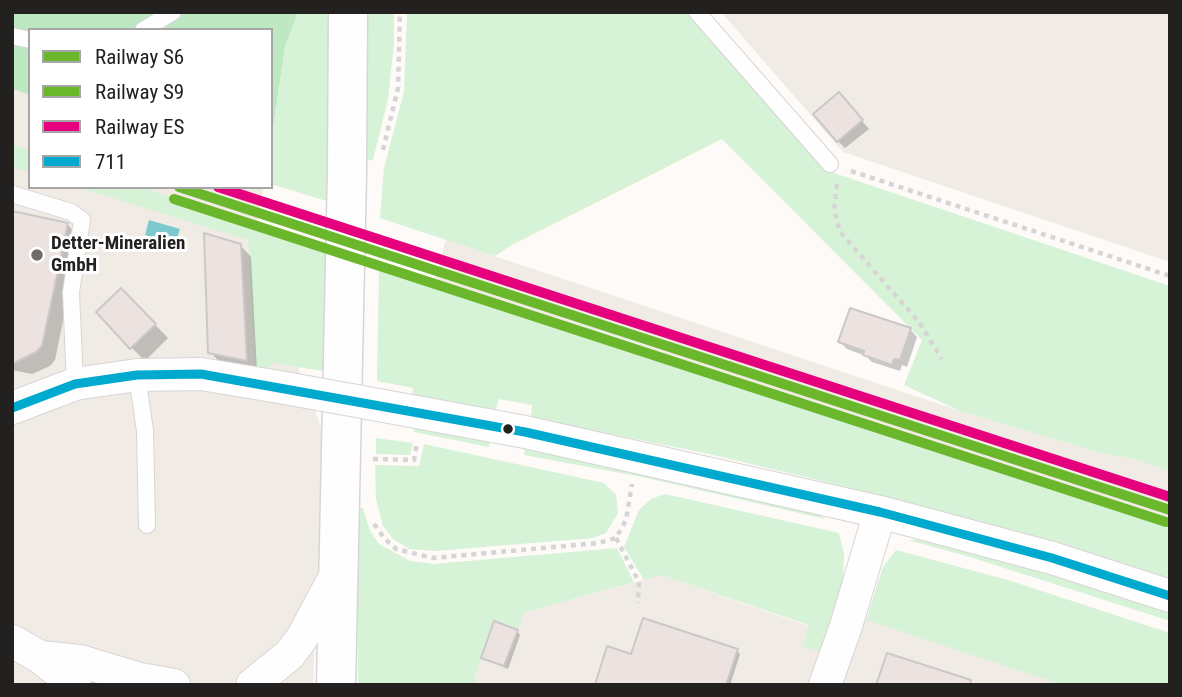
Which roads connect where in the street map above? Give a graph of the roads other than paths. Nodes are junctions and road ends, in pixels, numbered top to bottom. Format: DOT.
graph roads {
  1 [pos="173,12"];
  2 [pos="348,12"];
  3 [pos="697,12"];
  4 [pos="146,28"];
  5 [pos="836,166"];
  6 [pos="12,194"];
  7 [pos="137,375"];
  8 [pos="75,384"];
  9 [pos="12,408"];
  10 [pos="880,512"];
  11 [pos="147,525"];
  12 [pos="340,567"];
  13 [pos="1170,596"];
  14 [pos="12,641"];
  15 [pos="40,657"];
  16 [pos="75,685"];
  17 [pos="174,685"];
  18 [pos="252,685"];
  19 [pos="336,685"];
  20 [pos="825,685"];
  1 -- 4 [label="lane"];
  2 -- 12 [label="main road"];
  3 -- 5 [label="lane"];
  6 -- 8 [label="lane"];
  7 -- 8 [label="street"];
  7 -- 10 [label="street, bridge"];
  7 -- 11 [label="lane"];
  8 -- 9 [label="street"];
  10 -- 13 [label="street"];
  10 -- 20 [label="street"];
  12 -- 18 [label="street"];
  12 -- 19 [label="main road"];
  14 -- 15 [label="street"];
  15 -- 16 [label="street"];
  15 -- 17 [label="street"];
}
